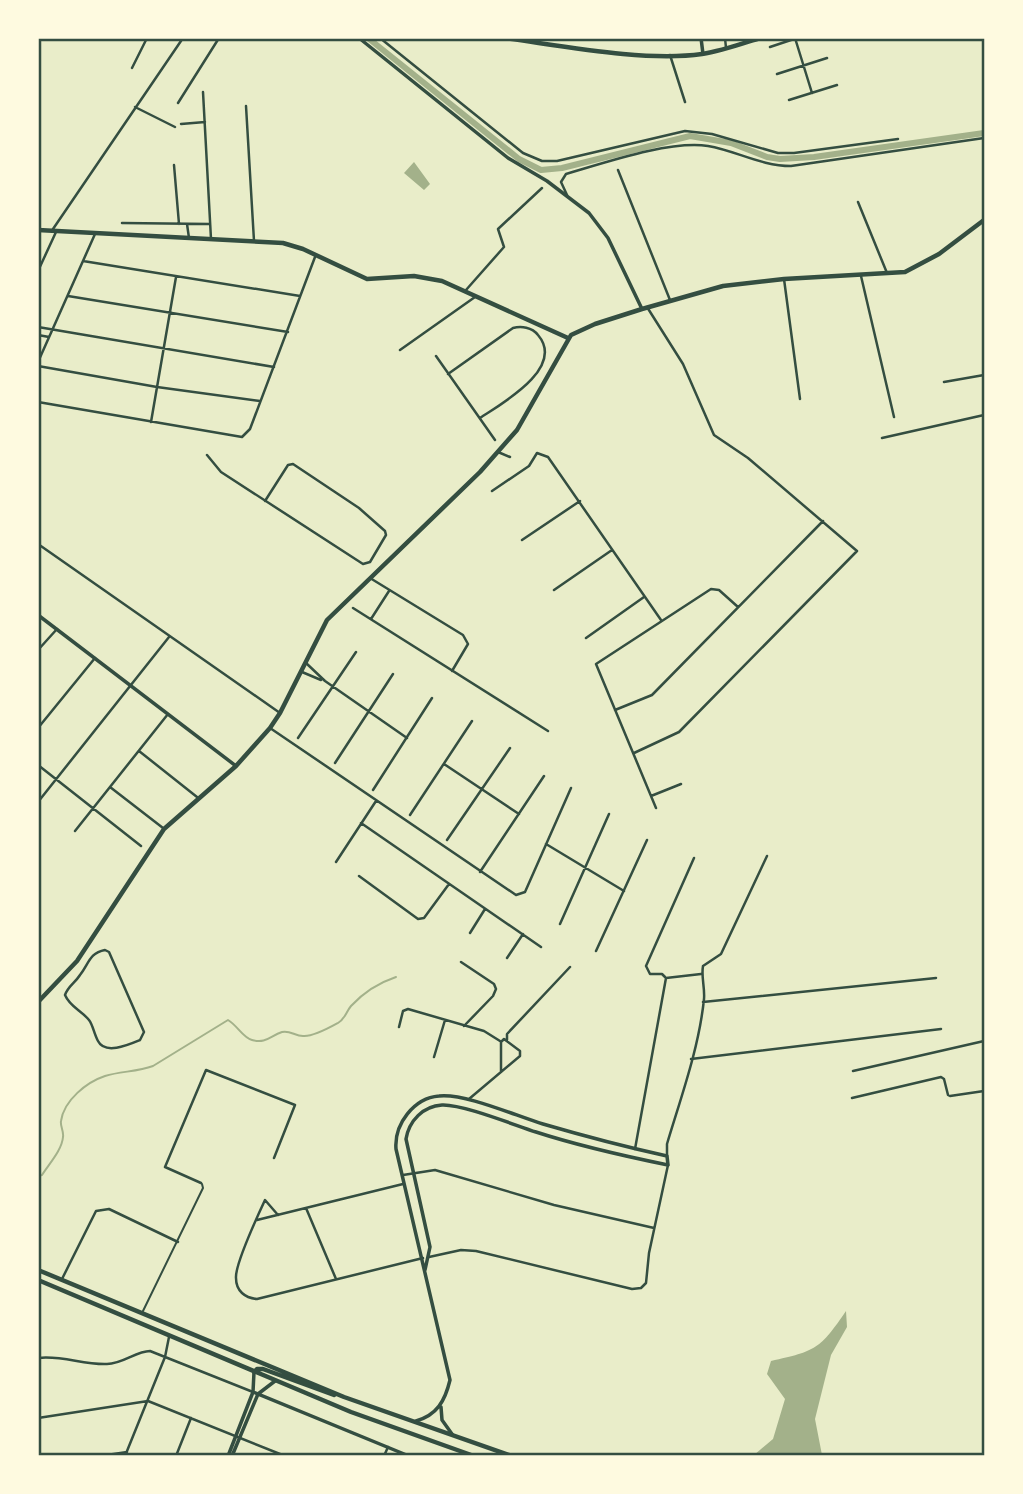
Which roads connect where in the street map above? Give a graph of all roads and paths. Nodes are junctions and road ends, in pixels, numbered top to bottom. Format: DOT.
graph roads {
  1 [pos="147,38"];
  2 [pos="183,38"];
  3 [pos="219,38"];
  4 [pos="359,38"];
  5 [pos="380,38"];
  6 [pos="504,38"];
  7 [pos="701,38"];
  8 [pos="725,38"];
  9 [pos="760,38"];
  10 [pos="796,39"];
  11 [pos="770,47"];
  12 [pos="726,48"];
  13 [pos="703,54"];
  14 [pos="670,55"];
  15 [pos="827,58"];
  16 [pos="804,66"];
  17 [pos="132,68"];
  18 [pos="778,74"];
  19 [pos="838,85"];
  20 [pos="203,92"];
  21 [pos="812,93"];
  22 [pos="789,100"];
  23 [pos="685,102"];
  24 [pos="177,103"];
  25 [pos="246,106"];
  26 [pos="135,107"];
  27 [pos="205,122"];
  28 [pos="181,124"];
  29 [pos="175,127"];
  30 [pos="985,138"];
  31 [pos="898,139"];
  32 [pos="174,165"];
  33 [pos="618,170"];
  34 [pos="542,188"];
  35 [pos="567,195"];
  36 [pos="858,202"];
  37 [pos="985,220"];
  38 [pos="122,223"];
  39 [pos="179,224"];
  40 [pos="187,224"];
  41 [pos="210,224"];
  42 [pos="55,229"];
  43 [pos="38,230"];
  44 [pos="96,232"];
  45 [pos="189,238"];
  46 [pos="211,239"];
  47 [pos="254,241"];
  48 [pos="316,255"];
  49 [pos="83,261"];
  50 [pos="38,271"];
  51 [pos="888,275"];
  52 [pos="177,276"];
  53 [pos="861,276"];
  54 [pos="783,279"];
  55 [pos="466,291"];
  56 [pos="477,295"];
  57 [pos="68,296"];
  58 [pos="300,296"];
  59 [pos="670,300"];
  60 [pos="644,308"];
  61 [pos="170,313"];
  62 [pos="38,327"];
  63 [pos="52,330"];
  64 [pos="288,332"];
  65 [pos="560,334"];
  66 [pos="38,335"];
  67 [pos="50,337"];
  68 [pos="551,338"];
  69 [pos="568,338"];
  70 [pos="163,350"];
  71 [pos="400,350"];
  72 [pos="436,356"];
  73 [pos="38,364"];
  74 [pos="274,367"];
  75 [pos="449,374"];
  76 [pos="985,375"];
  77 [pos="944,382"];
  78 [pos="157,387"];
  79 [pos="800,399"];
  80 [pos="260,401"];
  81 [pos="38,402"];
  82 [pos="985,415"];
  83 [pos="894,417"];
  84 [pos="480,418"];
  85 [pos="151,422"];
  86 [pos="882,438"];
  87 [pos="495,440"];
  88 [pos="498,452"];
  89 [pos="207,455"];
  90 [pos="510,457"];
  91 [pos="492,491"];
  92 [pos="265,501"];
  93 [pos="580,501"];
  94 [pos="824,521"];
  95 [pos="522,540"];
  96 [pos="38,544"];
  97 [pos="612,550"];
  98 [pos="370,562"];
  99 [pos="378,569"];
  100 [pos="369,578"];
  101 [pos="554,590"];
  102 [pos="389,591"];
  103 [pos="644,597"];
  104 [pos="738,607"];
  105 [pos="353,608"];
  106 [pos="38,615"];
  107 [pos="371,619"];
  108 [pos="661,621"];
  109 [pos="57,629"];
  110 [pos="170,636"];
  111 [pos="586,638"];
  112 [pos="38,650"];
  113 [pos="356,652"];
  114 [pos="95,658"];
  115 [pos="305,662"];
  116 [pos="300,671"];
  117 [pos="452,671"];
  118 [pos="393,674"];
  119 [pos="325,681"];
  120 [pos="131,686"];
  121 [pos="332,686"];
  122 [pos="432,698"];
  123 [pos="615,710"];
  124 [pos="369,712"];
  125 [pos="279,713"];
  126 [pos="168,714"];
  127 [pos="472,721"];
  128 [pos="38,728"];
  129 [pos="270,728"];
  130 [pos="548,731"];
  131 [pos="298,738"];
  132 [pos="407,738"];
  133 [pos="510,748"];
  134 [pos="139,751"];
  135 [pos="634,754"];
  136 [pos="335,763"];
  137 [pos="444,764"];
  138 [pos="38,765"];
  139 [pos="236,766"];
  140 [pos="544,776"];
  141 [pos="56,779"];
  142 [pos="681,784"];
  143 [pos="110,787"];
  144 [pos="571,788"];
  145 [pos="482,789"];
  146 [pos="373,790"];
  147 [pos="652,796"];
  148 [pos="197,797"];
  149 [pos="376,801"];
  150 [pos="38,802"];
  151 [pos="656,808"];
  152 [pos="93,809"];
  153 [pos="519,814"];
  154 [pos="608,814"];
  155 [pos="410,815"];
  156 [pos="361,823"];
  157 [pos="163,829"];
  158 [pos="75,831"];
  159 [pos="447,840"];
  160 [pos="647,840"];
  161 [pos="547,844"];
  162 [pos="141,846"];
  163 [pos="767,856"];
  164 [pos="694,858"];
  165 [pos="336,862"];
  166 [pos="585,867"];
  167 [pos="480,872"];
  168 [pos="359,876"];
  169 [pos="449,884"];
  170 [pos="624,891"];
  171 [pos="485,909"];
  172 [pos="560,924"];
  173 [pos="470,933"];
  174 [pos="523,934"];
  175 [pos="541,947"];
  176 [pos="596,951"];
  177 [pos="507,958"];
  178 [pos="77,961"];
  179 [pos="461,962"];
  180 [pos="81,967"];
  181 [pos="570,967"];
  182 [pos="701,974"];
  183 [pos="666,978"];
  184 [pos="936,978"];
  185 [pos="38,1002"];
  186 [pos="704,1002"];
  187 [pos="445,1020"];
  188 [pos="464,1026"];
  189 [pos="399,1027"];
  190 [pos="942,1029"];
  191 [pos="507,1040"];
  192 [pos="985,1041"];
  193 [pos="501,1042"];
  194 [pos="99,1045"];
  195 [pos="435,1057"];
  196 [pos="691,1059"];
  197 [pos="501,1071"];
  198 [pos="853,1071"];
  199 [pos="985,1091"];
  200 [pos="852,1098"];
  201 [pos="468,1101"];
  202 [pos="543,1124"];
  203 [pos="541,1134"];
  204 [pos="635,1149"];
  205 [pos="667,1156"];
  206 [pos="274,1158"];
  207 [pos="668,1165"];
  208 [pos="412,1173"];
  209 [pos="402,1175"];
  210 [pos="201,1183"];
  211 [pos="404,1184"];
  212 [pos="306,1208"];
  213 [pos="278,1215"];
  214 [pos="257,1220"];
  215 [pos="654,1228"];
  216 [pos="178,1242"];
  217 [pos="429,1256"];
  218 [pos="422,1258"];
  219 [pos="38,1270"];
  220 [pos="425,1270"];
  221 [pos="62,1279"];
  222 [pos="337,1279"];
  223 [pos="38,1280"];
  224 [pos="142,1312"];
  225 [pos="170,1335"];
  226 [pos="165,1357"];
  227 [pos="38,1358"];
  228 [pos="254,1372"];
  229 [pos="275,1381"];
  230 [pos="255,1393"];
  231 [pos="344,1397"];
  232 [pos="148,1401"];
  233 [pos="441,1405"];
  234 [pos="38,1418"];
  235 [pos="191,1418"];
  236 [pos="414,1422"];
  237 [pos="238,1436"];
  238 [pos="454,1436"];
  239 [pos="388,1447"];
  240 [pos="126,1454"];
  241 [pos="100,1455"];
  242 [pos="176,1455"];
  243 [pos="230,1455"];
  244 [pos="285,1455"];
  245 [pos="384,1455"];
  246 [pos="409,1455"];
  247 [pos="474,1455"];
  248 [pos="512,1455"];
  1 -- 17 [label="street"];
  2 -- 26 [label="street"];
  3 -- 24 [label="street"];
  4 -- 35 [label="street"];
  5 -- 31 [label="street"];
  6 -- 14 [label="main road"];
  7 -- 13 [label="street"];
  8 -- 12 [label="street"];
  9 -- 12 [label="main road"];
  10 -- 11 [label="street"];
  10 -- 16 [label="street"];
  12 -- 13 [label="main road"];
  13 -- 14 [label="main road"];
  14 -- 23 [label="street"];
  15 -- 16 [label="street"];
  16 -- 18 [label="street"];
  16 -- 21 [label="street"];
  19 -- 21 [label="street"];
  20 -- 27 [label="street"];
  21 -- 22 [label="street"];
  25 -- 47 [label="street"];
  26 -- 29 [label="street"];
  26 -- 42 [label="street"];
  27 -- 28 [label="street"];
  27 -- 41 [label="street"];
  30 -- 35 [label="street"];
  32 -- 39 [label="street"];
  33 -- 59 [label="street"];
  34 -- 55 [label="street"];
  35 -- 60 [label="street"];
  36 -- 51 [label="street"];
  37 -- 51 [label="main road"];
  38 -- 39 [label="street"];
  39 -- 40 [label="street"];
  40 -- 41 [label="street"];
  40 -- 45 [label="street"];
  41 -- 46 [label="street"];
  42 -- 43 [label="main road"];
  42 -- 44 [label="main road"];
  42 -- 50 [label="street"];
  44 -- 45 [label="main road"];
  44 -- 49 [label="street"];
  45 -- 46 [label="main road"];
  46 -- 47 [label="main road"];
  47 -- 48 [label="main road"];
  48 -- 55 [label="main road"];
  48 -- 58 [label="street"];
  49 -- 52 [label="street"];
  49 -- 57 [label="street"];
  51 -- 53 [label="main road"];
  52 -- 58 [label="street"];
  52 -- 61 [label="street"];
  53 -- 54 [label="main road"];
  53 -- 83 [label="street"];
  54 -- 59 [label="main road"];
  54 -- 79 [label="street"];
  55 -- 56 [label="main road"];
  56 -- 65 [label="main road"];
  56 -- 71 [label="street"];
  57 -- 61 [label="street"];
  57 -- 63 [label="street"];
  58 -- 64 [label="street"];
  59 -- 60 [label="main road"];
  60 -- 69 [label="main road"];
  60 -- 94 [label="street"];
  61 -- 64 [label="street"];
  61 -- 70 [label="street"];
  62 -- 63 [label="street"];
  63 -- 67 [label="street"];
  63 -- 70 [label="street"];
  64 -- 74 [label="street"];
  65 -- 68 [label="street"];
  65 -- 69 [label="main road"];
  66 -- 67 [label="street"];
  67 -- 73 [label="street"];
  69 -- 88 [label="main road"];
  70 -- 74 [label="street"];
  70 -- 78 [label="street"];
  72 -- 75 [label="street"];
  73 -- 78 [label="street"];
  74 -- 80 [label="street"];
  75 -- 84 [label="street"];
  75 -- 84 [label="street"];
  76 -- 77 [label="street"];
  78 -- 80 [label="street"];
  78 -- 85 [label="street"];
  80 -- 85 [label="street"];
  81 -- 85 [label="street"];
  82 -- 86 [label="street"];
  84 -- 87 [label="street"];
  88 -- 90 [label="street"];
  88 -- 99 [label="main road"];
  89 -- 92 [label="street"];
  91 -- 93 [label="street"];
  92 -- 98 [label="street"];
  92 -- 98 [label="street"];
  93 -- 95 [label="street"];
  93 -- 97 [label="street"];
  94 -- 104 [label="street"];
  94 -- 135 [label="street"];
  96 -- 110 [label="street"];
  97 -- 101 [label="street"];
  97 -- 103 [label="street"];
  98 -- 99 [label="street"];
  99 -- 100 [label="main road"];
  100 -- 102 [label="street"];
  100 -- 115 [label="main road"];
  102 -- 107 [label="street"];
  102 -- 117 [label="street"];
  103 -- 108 [label="street"];
  103 -- 111 [label="street"];
  104 -- 108 [label="street"];
  104 -- 123 [label="street"];
  105 -- 107 [label="street"];
  106 -- 109 [label="street"];
  107 -- 117 [label="street"];
  108 -- 123 [label="street"];
  109 -- 112 [label="street"];
  109 -- 114 [label="street"];
  110 -- 120 [label="street"];
  110 -- 125 [label="street"];
  113 -- 121 [label="street"];
  114 -- 120 [label="street"];
  114 -- 128 [label="street"];
  115 -- 116 [label="main road"];
  115 -- 119 [label="street"];
  116 -- 119 [label="street"];
  116 -- 125 [label="main road"];
  117 -- 130 [label="street"];
  118 -- 124 [label="street"];
  119 -- 121 [label="street"];
  120 -- 126 [label="street"];
  120 -- 141 [label="street"];
  121 -- 124 [label="street"];
  121 -- 131 [label="street"];
  122 -- 132 [label="street"];
  123 -- 135 [label="street"];
  124 -- 132 [label="street"];
  124 -- 136 [label="street"];
  125 -- 129 [label="main road"];
  126 -- 134 [label="street"];
  126 -- 139 [label="street"];
  127 -- 137 [label="street"];
  129 -- 139 [label="main road"];
  129 -- 149 [label="street"];
  132 -- 146 [label="street"];
  133 -- 145 [label="street"];
  134 -- 143 [label="street"];
  134 -- 148 [label="street"];
  135 -- 147 [label="street"];
  137 -- 145 [label="street"];
  137 -- 155 [label="street"];
  138 -- 141 [label="street"];
  139 -- 148 [label="main road"];
  140 -- 153 [label="street"];
  141 -- 150 [label="street"];
  141 -- 152 [label="street"];
  142 -- 147 [label="street"];
  143 -- 152 [label="street"];
  143 -- 157 [label="street"];
  144 -- 161 [label="street"];
  145 -- 153 [label="street"];
  145 -- 159 [label="street"];
  147 -- 151 [label="street"];
  148 -- 157 [label="main road"];
  149 -- 156 [label="street"];
  149 -- 167 [label="street"];
  152 -- 158 [label="street"];
  152 -- 162 [label="street"];
  153 -- 167 [label="street"];
  154 -- 166 [label="street"];
  156 -- 165 [label="street"];
  156 -- 169 [label="street"];
  157 -- 178 [label="main road"];
  160 -- 170 [label="street"];
  161 -- 166 [label="street"];
  161 -- 167 [label="street"];
  163 -- 182 [label="street"];
  164 -- 183 [label="street"];
  166 -- 170 [label="street"];
  166 -- 172 [label="street"];
  168 -- 169 [label="street"];
  169 -- 171 [label="street"];
  170 -- 176 [label="street"];
  171 -- 173 [label="street"];
  171 -- 174 [label="street"];
  174 -- 175 [label="street"];
  174 -- 177 [label="street"];
  178 -- 180 [label="street"];
  178 -- 185 [label="main road"];
  179 -- 188 [label="street"];
  181 -- 191 [label="street"];
  182 -- 183 [label="street"];
  182 -- 186 [label="street"];
  183 -- 204 [label="street"];
  184 -- 186 [label="street"];
  186 -- 196 [label="street"];
  187 -- 188 [label="street"];
  187 -- 189 [label="street"];
  187 -- 195 [label="street"];
  188 -- 193 [label="street"];
  190 -- 196 [label="street"];
  191 -- 193 [label="street"];
  191 -- 197 [label="street"];
  192 -- 198 [label="street"];
  193 -- 197 [label="street"];
  194 -- 194 [label="street"];
  196 -- 205 [label="street"];
  197 -- 201 [label="street"];
  199 -- 200 [label="street"];
  201 -- 202 [label="street"];
  201 -- 209 [label="street"];
  202 -- 203 [label="street"];
  202 -- 204 [label="street"];
  203 -- 207 [label="street"];
  203 -- 208 [label="street"];
  204 -- 205 [label="street"];
  205 -- 207 [label="street"];
  206 -- 210 [label="street"];
  207 -- 215 [label="street"];
  208 -- 209 [label="street"];
  208 -- 215 [label="street"];
  208 -- 217 [label="street"];
  209 -- 211 [label="street"];
  210 -- 216 [label="lane"];
  211 -- 212 [label="street"];
  211 -- 218 [label="street"];
  212 -- 213 [label="street"];
  212 -- 222 [label="street"];
  213 -- 214 [label="street"];
  213 -- 214 [label="street"];
  214 -- 222 [label="street"];
  215 -- 217 [label="street"];
  216 -- 221 [label="street"];
  216 -- 224 [label="lane"];
  217 -- 218 [label="street"];
  217 -- 220 [label="street"];
  218 -- 220 [label="street"];
  218 -- 222 [label="street"];
  219 -- 221 [label="main road"];
  220 -- 233 [label="street"];
  221 -- 224 [label="main road"];
  223 -- 225 [label="main road"];
  224 -- 231 [label="main road"];
  225 -- 226 [label="street"];
  225 -- 228 [label="main road"];
  226 -- 227 [label="street"];
  226 -- 230 [label="street"];
  226 -- 232 [label="street"];
  228 -- 229 [label="main road"];
  228 -- 230 [label="street"];
  228 -- 231 [label="main road"];
  229 -- 230 [label="street"];
  229 -- 247 [label="main road"];
  230 -- 237 [label="street"];
  230 -- 239 [label="street"];
  231 -- 236 [label="main road"];
  232 -- 234 [label="street"];
  232 -- 235 [label="street"];
  232 -- 240 [label="street"];
  233 -- 236 [label="street"];
  233 -- 238 [label="street"];
  235 -- 237 [label="street"];
  235 -- 242 [label="street"];
  236 -- 238 [label="main road"];
  237 -- 243 [label="street"];
  237 -- 244 [label="street"];
  238 -- 248 [label="main road"];
  239 -- 245 [label="street"];
  239 -- 246 [label="street"];
  240 -- 241 [label="street"];
}
